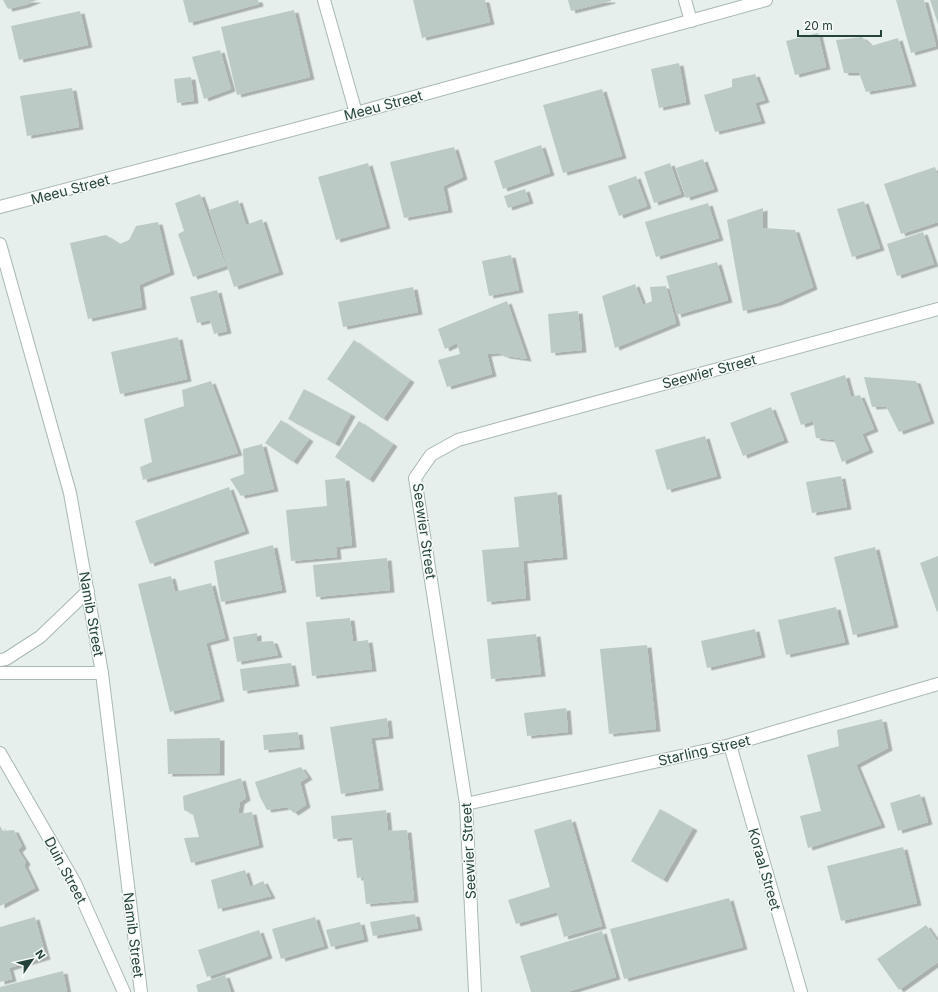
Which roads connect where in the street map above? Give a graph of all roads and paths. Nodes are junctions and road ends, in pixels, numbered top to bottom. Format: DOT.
graph roads {
  1 [pos="324,0"];
  2 [pos="685,0"];
  3 [pos="766,0"];
  4 [pos="691,21"];
  5 [pos="356,113"];
  6 [pos="0,207"];
  7 [pos="0,244"];
  8 [pos="938,309"];
  9 [pos="88,591"];
  10 [pos="0,660"];
  11 [pos="0,673"];
  12 [pos="102,673"];
  13 [pos="938,684"];
  14 [pos="730,745"];
  15 [pos="0,753"];
  16 [pos="466,804"];
  17 [pos="124,992"];
  18 [pos="141,992"];
  19 [pos="476,992"];
  20 [pos="801,992"];
  1 -- 5 [label="street"];
  2 -- 4 [label="street"];
  3 -- 4 [label="street, Meeu Street"];
  4 -- 5 [label="street, Meeu Street"];
  5 -- 6 [label="street, Meeu Street"];
  7 -- 9 [label="street, Namib Street"];
  8 -- 16 [label="street, Seewier Street"];
  9 -- 10 [label="street"];
  9 -- 12 [label="street, Namib Street"];
  11 -- 12 [label="street"];
  12 -- 18 [label="street, Namib Street"];
  13 -- 14 [label="street, Starling Street"];
  14 -- 16 [label="street, Starling Street"];
  14 -- 20 [label="street, Koraal Street"];
  15 -- 17 [label="street, Duin Street"];
  16 -- 19 [label="street, Seewier Street"];
}
